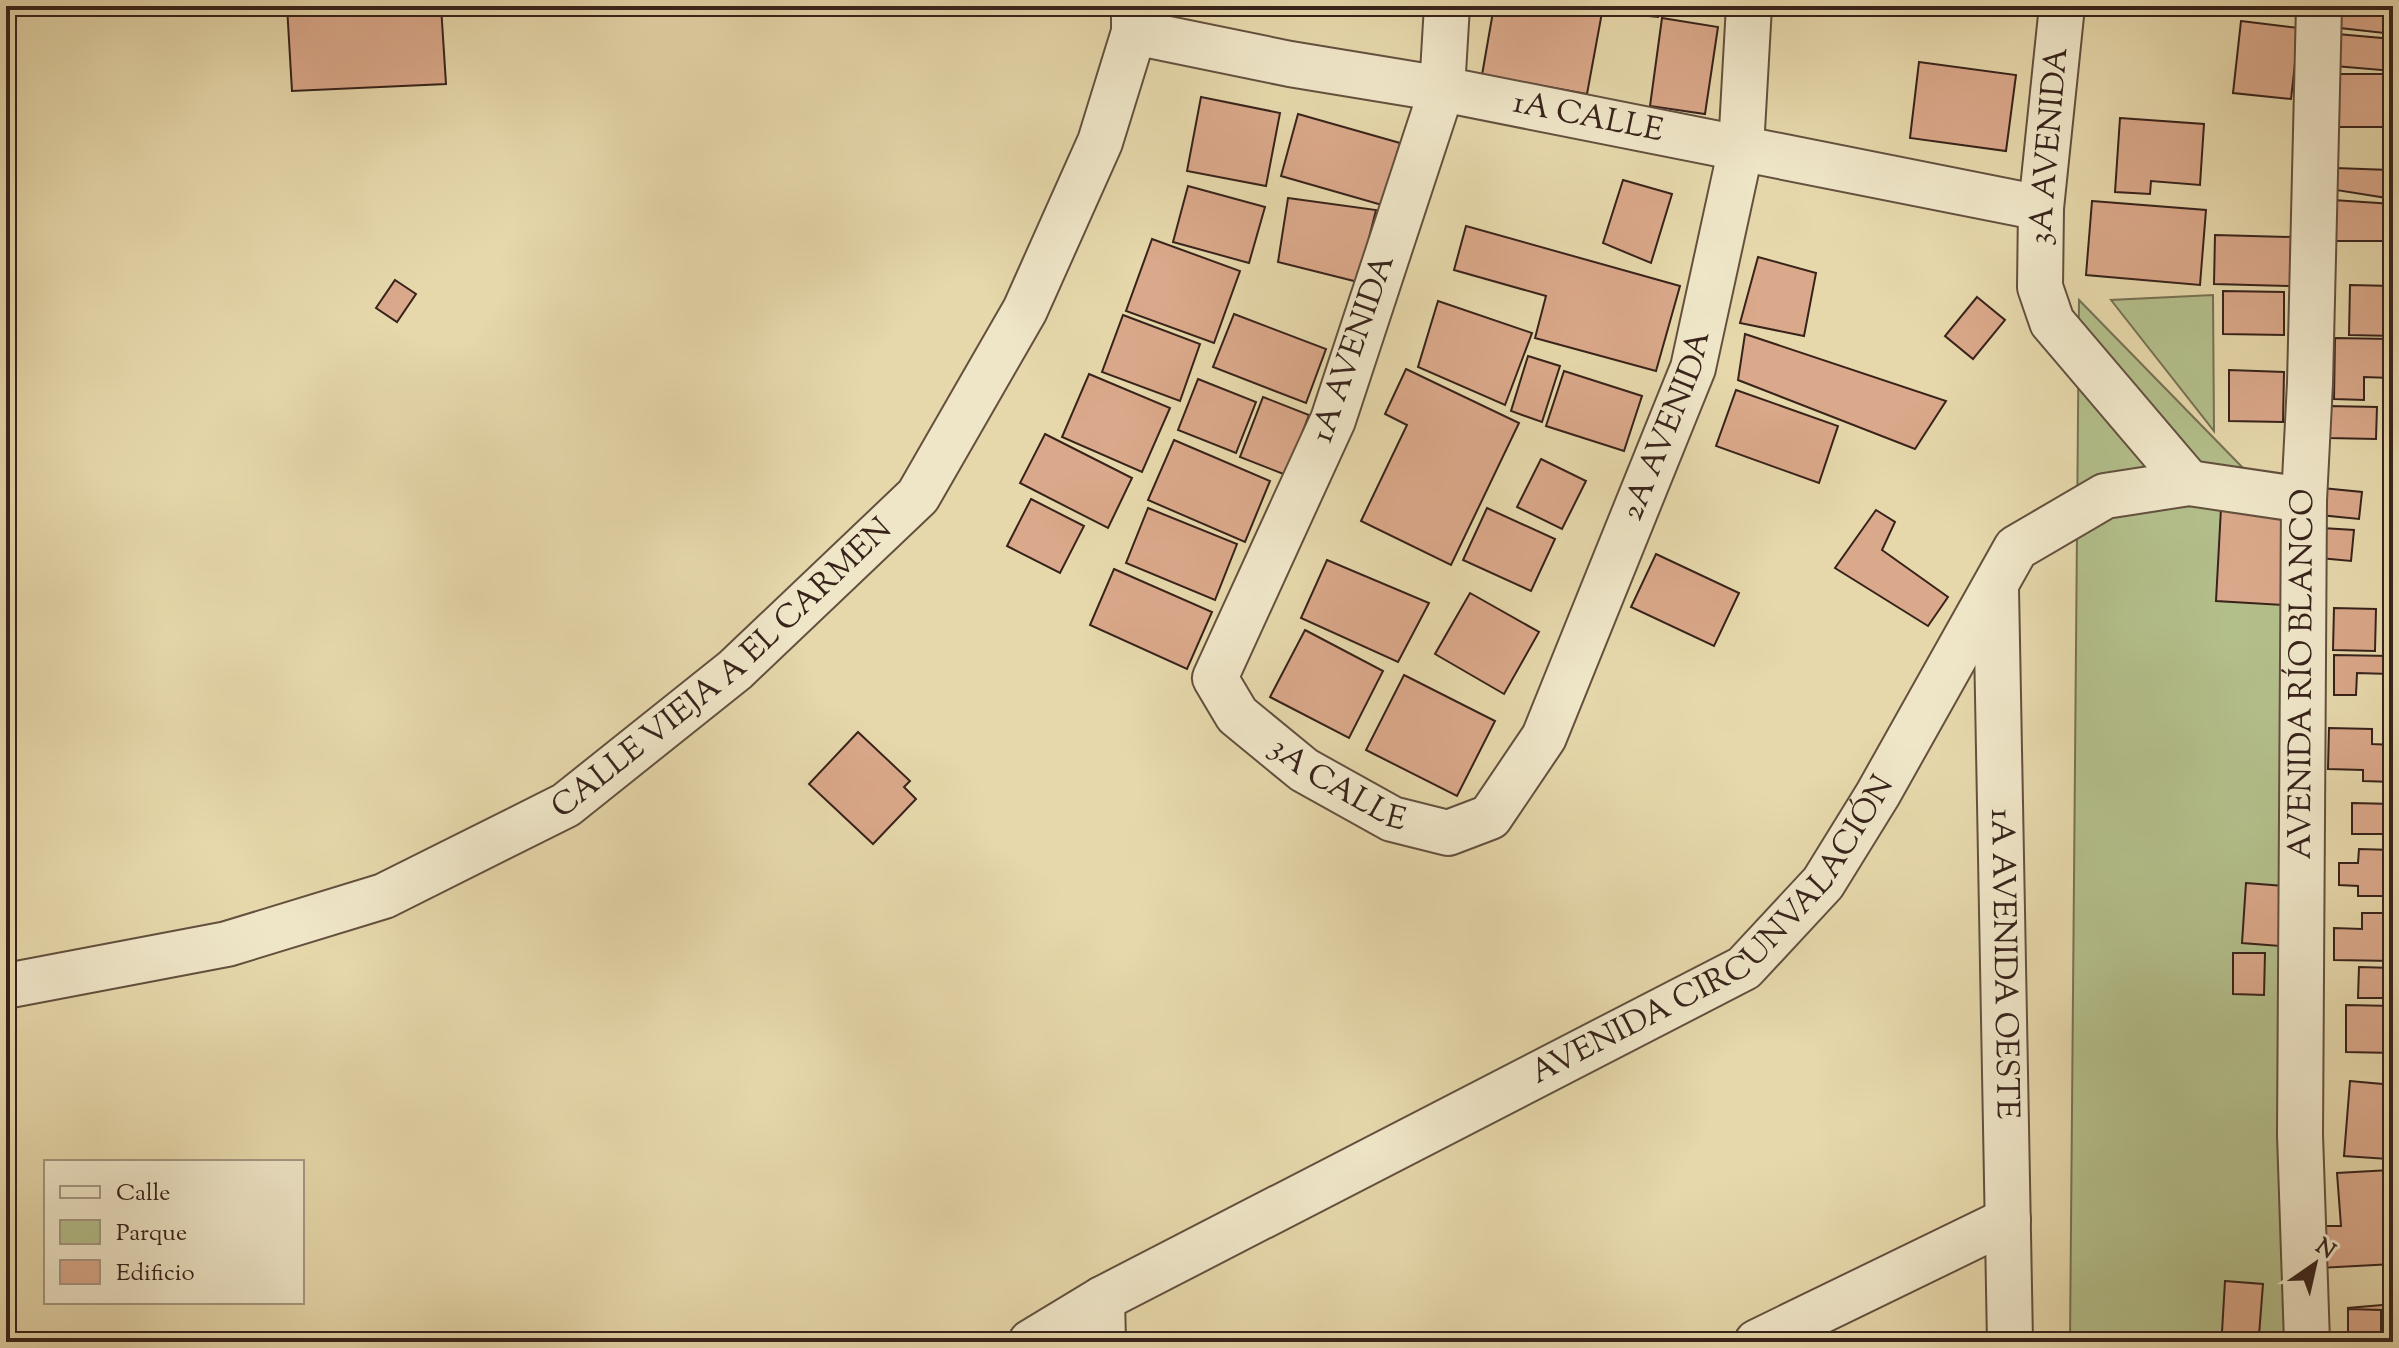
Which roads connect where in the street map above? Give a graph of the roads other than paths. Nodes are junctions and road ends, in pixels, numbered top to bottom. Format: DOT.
graph roads {
  1 [pos="1447,6"];
  2 [pos="1749,6"];
  3 [pos="2062,6"];
  4 [pos="2319,6"];
  5 [pos="1134,19"];
  6 [pos="1442,89"];
  7 [pos="1741,148"];
  8 [pos="2041,208"];
  9 [pos="2189,483"];
  10 [pos="2304,500"];
  11 [pos="1996,586"];
  12 [pos="1215,678"];
  13 [pos="1490,817"];
  14 [pos="6,986"];
  15 [pos="2008,1220"];
  16 [pos="1102,1299"];
  17 [pos="1031,1342"];
  18 [pos="1103,1342"];
  19 [pos="1757,1342"];
  20 [pos="2010,1342"];
  21 [pos="2307,1342"];
  1 -- 6 [label="street, 1A AVENIDA"];
  2 -- 7 [label="street, 2A AVENIDA"];
  3 -- 8 [label="street, 3A AVENIDA"];
  4 -- 10 [label="street, AVENIDA RÍO BLANCO"];
  5 -- 6 [label="street, 1A CALLE"];
  5 -- 14 [label="street, CALLE VIEJA A EL CARMEN"];
  6 -- 7 [label="street, 1A CALLE"];
  6 -- 12 [label="street, 1A AVENIDA"];
  7 -- 8 [label="street, 1A CALLE"];
  7 -- 13 [label="street, 2A AVENIDA"];
  8 -- 9 [label="street, 3A AVENIDA"];
  9 -- 10 [label="street, AVENIDA CIRCUNVALACIÓN"];
  9 -- 11 [label="street, AVENIDA CIRCUNVALACIÓN"];
  10 -- 21 [label="street, AVENIDA RÍO BLANCO"];
  11 -- 15 [label="street, 1A AVENIDA OESTE"];
  11 -- 16 [label="street, AVENIDA CIRCUNVALACIÓN"];
  12 -- 13 [label="street, 3A CALLE"];
  15 -- 19 [label="street"];
  15 -- 20 [label="street, 1A AVENIDA OESTE"];
  16 -- 17 [label="street, AVENIDA CIRCUNVALACIÓN"];
  16 -- 18 [label="street"];
}
